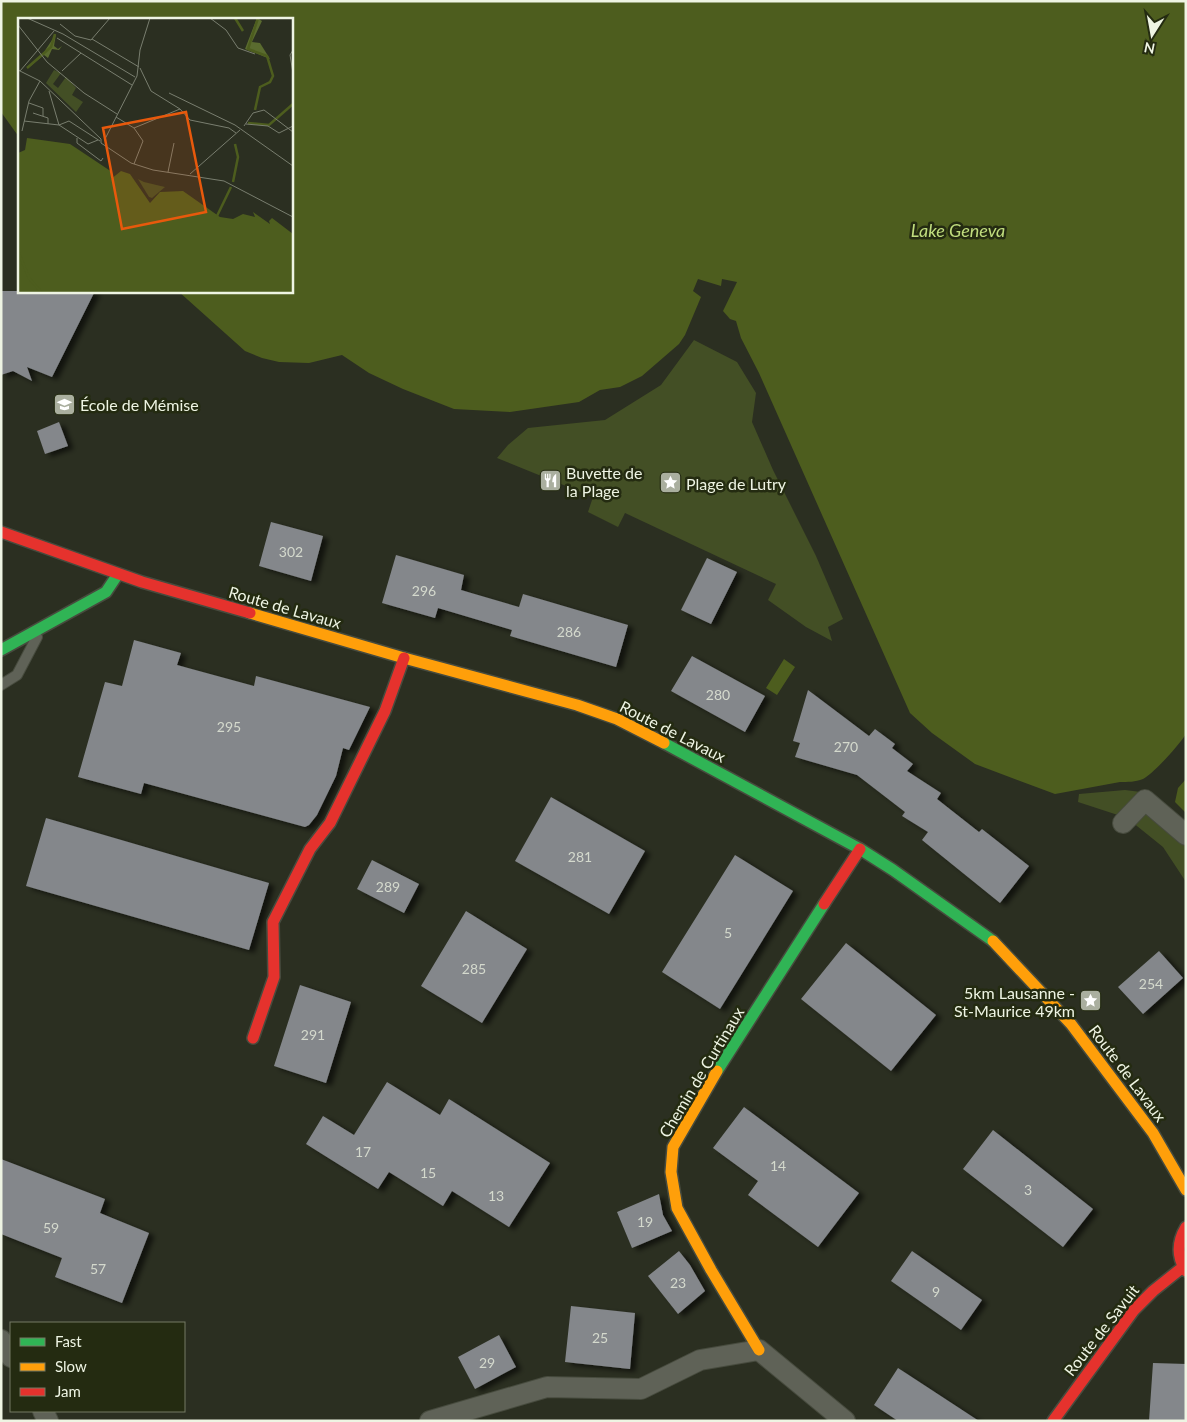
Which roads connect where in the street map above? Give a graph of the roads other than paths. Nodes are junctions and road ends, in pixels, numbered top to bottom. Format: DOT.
graph roads {
  1 [pos="1,532"];
  2 [pos="118,574"];
  3 [pos="43,628"];
  4 [pos="1,650"];
  5 [pos="404,658"];
  6 [pos="1,685"];
  7 [pos="1123,823"];
  8 [pos="1186,835"];
  9 [pos="860,849"];
  10 [pos="253,1038"];
  11 [pos="1186,1190"];
  12 [pos="1186,1228"];
  13 [pos="1184,1269"];
  14 [pos="1,1340"];
  15 [pos="759,1350"];
  16 [pos="10,1355"];
  17 [pos="430,1421"];
  18 [pos="845,1421"];
  19 [pos="1052,1421"];
  1 -- 2 [label="main road, Route de Lavaux"];
  2 -- 3 [label="main road"];
  2 -- 5 [label="main road, Route de Lavaux"];
  3 -- 4 [label="main road"];
  3 -- 6 [label="lane"];
  5 -- 9 [label="main road, Route de Lavaux"];
  5 -- 10 [label="main road"];
  7 -- 8 [label="street"];
  9 -- 11 [label="main road, Route de Lavaux"];
  9 -- 15 [label="main road, Chemin de Curtinaux"];
  12 -- 13 [label="main road"];
  13 -- 19 [label="main road, Route de Savuit"];
  14 -- 16 [label="street"];
  15 -- 17 [label="street"];
  15 -- 18 [label="street"];
}
